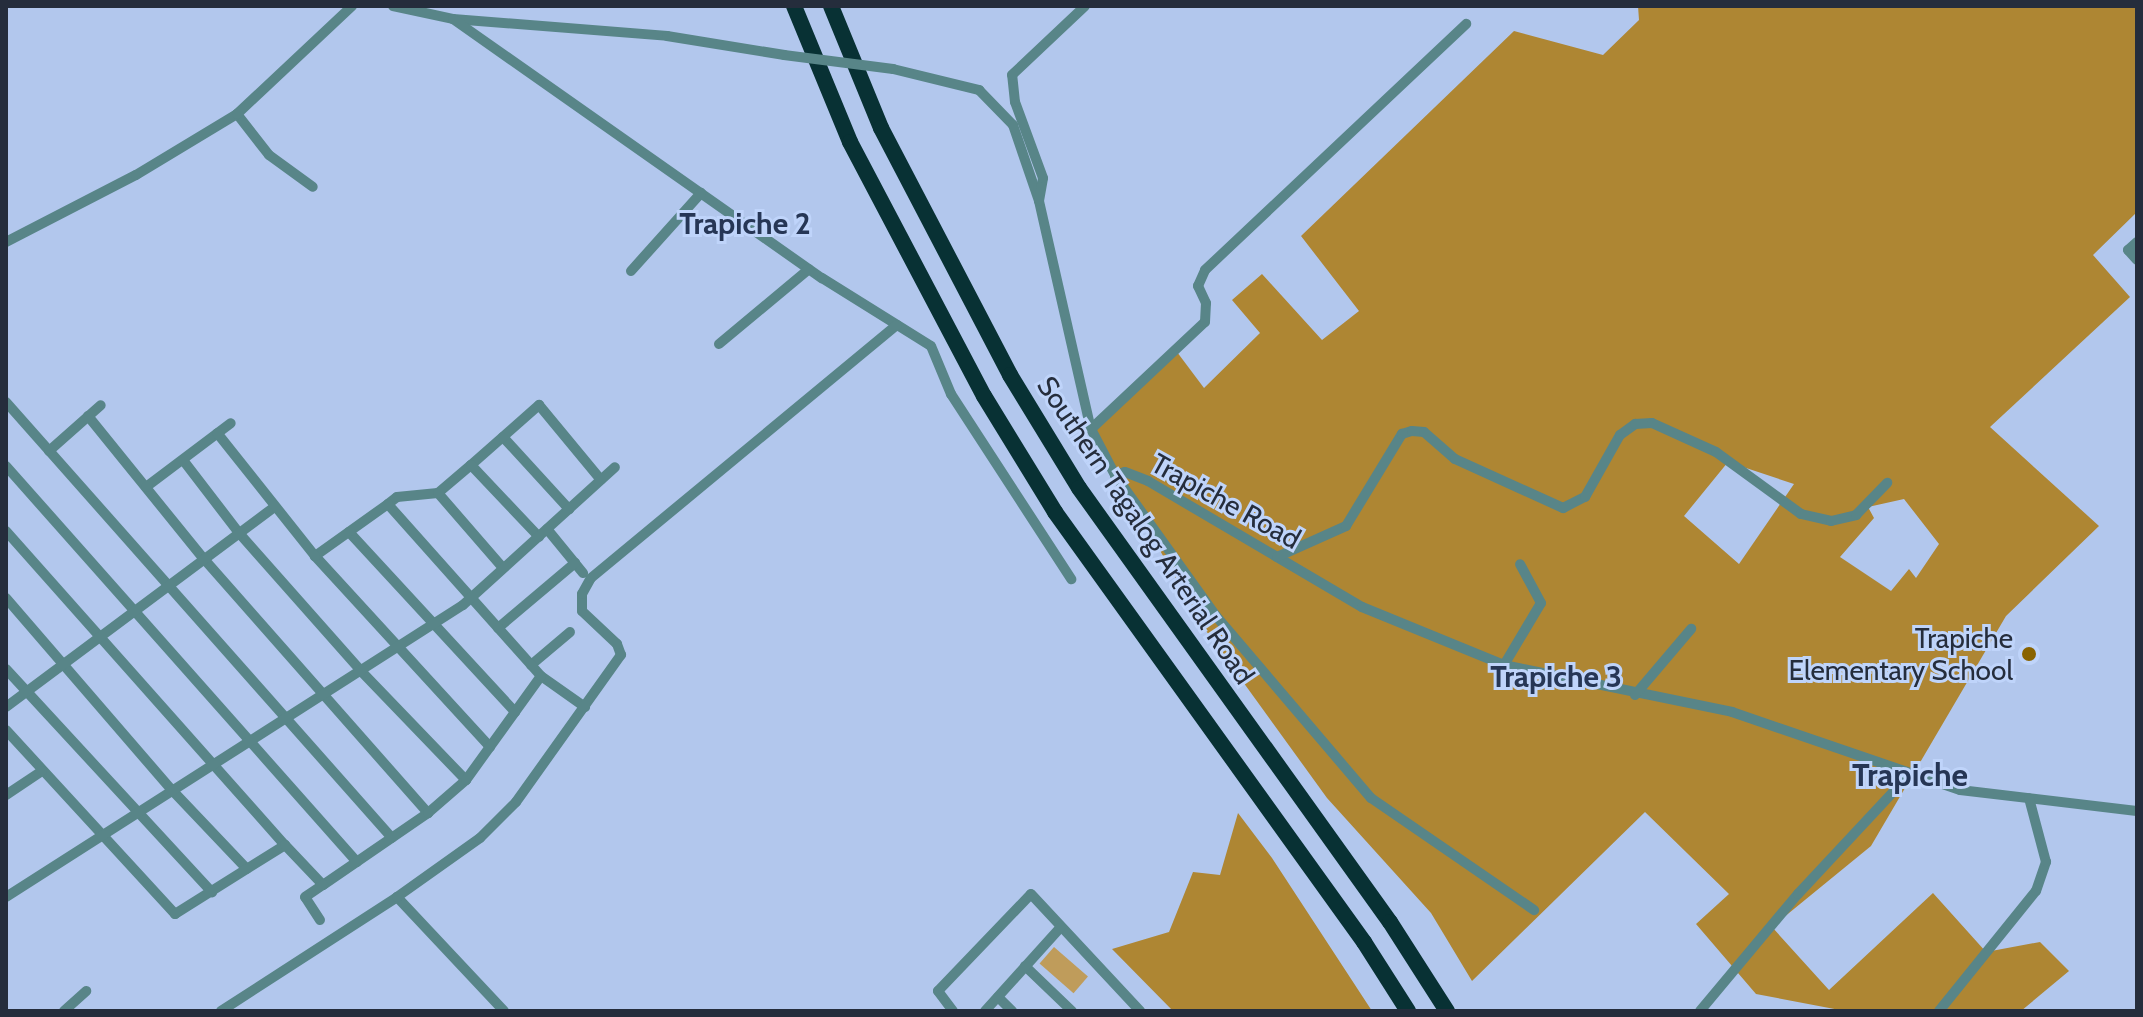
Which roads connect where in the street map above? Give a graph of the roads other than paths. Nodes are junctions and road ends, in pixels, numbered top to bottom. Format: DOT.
graph roads {
  1 [pos="352,6"];
  2 [pos="393,6"];
  3 [pos="794,6"];
  4 [pos="831,6"];
  5 [pos="1085,6"];
  6 [pos="453,19"];
  7 [pos="1466,24"];
  8 [pos="237,114"];
  9 [pos="313,187"];
  10 [pos="701,193"];
  11 [pos="1039,201"];
  12 [pos="6,242"];
  13 [pos="2137,242"];
  14 [pos="2137,260"];
  15 [pos="809,269"];
  16 [pos="631,271"];
  17 [pos="897,325"];
  18 [pos="719,344"];
  19 [pos="6,402"];
  20 [pos="101,405"];
  21 [pos="88,416"];
  22 [pos="231,423"];
  23 [pos="1091,429"];
  24 [pos="217,433"];
  25 [pos="503,437"];
  26 [pos="49,451"];
  27 [pos="183,460"];
  28 [pos="471,465"];
  29 [pos="6,466"];
  30 [pos="615,467"];
  31 [pos="1115,475"];
  32 [pos="601,480"];
  33 [pos="1887,483"];
  34 [pos="146,487"];
  35 [pos="438,493"];
  36 [pos="388,504"];
  37 [pos="274,507"];
  38 [pos="569,509"];
  39 [pos="6,531"];
  40 [pos="349,532"];
  41 [pos="239,533"];
  42 [pos="543,533"];
  43 [pos="315,556"];
  44 [pos="1277,557"];
  45 [pos="204,559"];
  46 [pos="575,563"];
  47 [pos="1520,564"];
  48 [pos="503,568"];
  49 [pos="583,573"];
  50 [pos="1071,579"];
  51 [pos="168,586"];
  52 [pos="471,597"];
  53 [pos="6,598"];
  54 [pos="134,611"];
  55 [pos="433,624"];
  56 [pos="498,628"];
  57 [pos="1691,629"];
  58 [pos="570,632"];
  59 [pos="101,636"];
  60 [pos="395,648"];
  61 [pos="64,663"];
  62 [pos="531,665"];
  63 [pos="1504,665"];
  64 [pos="6,669"];
  65 [pos="360,670"];
  66 [pos="541,676"];
  67 [pos="27,691"];
  68 [pos="322,694"];
  69 [pos="1635,695"];
  70 [pos="6,707"];
  71 [pos="585,707"];
  72 [pos="515,712"];
  73 [pos="285,717"];
  74 [pos="6,730"];
  75 [pos="246,742"];
  76 [pos="490,747"];
  77 [pos="210,764"];
  78 [pos="42,771"];
  79 [pos="1911,773"];
  80 [pos="466,780"];
  81 [pos="171,789"];
  82 [pos="6,795"];
  83 [pos="2029,798"];
  84 [pos="135,811"];
  85 [pos="2137,811"];
  86 [pos="428,813"];
  87 [pos="99,835"];
  88 [pos="392,838"];
  89 [pos="285,845"];
  90 [pos="357,862"];
  91 [pos="247,869"];
  92 [pos="323,885"];
  93 [pos="212,892"];
  94 [pos="6,897"];
  95 [pos="397,897"];
  96 [pos="1534,910"];
  97 [pos="320,920"];
  98 [pos="1060,928"];
  99 [pos="1025,966"];
  100 [pos="86,991"];
  101 [pos="998,997"];
  102 [pos="64,1011"];
  103 [pos="221,1011"];
  104 [pos="504,1011"];
  105 [pos="953,1011"];
  106 [pos="985,1011"];
  107 [pos="1012,1011"];
  108 [pos="1072,1011"];
  109 [pos="1140,1011"];
  110 [pos="1408,1011"];
  111 [pos="1447,1011"];
  112 [pos="1700,1011"];
  113 [pos="1939,1011"];
  1 -- 8 [label="street"];
  2 -- 6 [label="street, Trapiche Road"];
  3 -- 110 [label="highway"];
  4 -- 111 [label="highway, Southern Tagalog Arterial Road"];
  5 -- 11 [label="street"];
  6 -- 10 [label="street"];
  6 -- 11 [label="street, Trapiche Road, bridge"];
  7 -- 23 [label="street"];
  8 -- 9 [label="street"];
  8 -- 12 [label="street"];
  10 -- 15 [label="street"];
  10 -- 16 [label="street"];
  11 -- 23 [label="street, Trapiche Road"];
  13 -- 14 [label="street"];
  15 -- 17 [label="street"];
  15 -- 18 [label="street"];
  17 -- 50 [label="street"];
  17 -- 71 [label="street"];
  19 -- 26 [label="street"];
  20 -- 21 [label="street"];
  21 -- 26 [label="street"];
  21 -- 34 [label="street"];
  22 -- 24 [label="street"];
  23 -- 31 [label="street, Trapiche Road"];
  24 -- 27 [label="street"];
  24 -- 37 [label="street"];
  25 -- 28 [label="street"];
  25 -- 32 [label="street"];
  25 -- 38 [label="street"];
  26 -- 51 [label="street"];
  27 -- 34 [label="street"];
  27 -- 41 [label="street"];
  28 -- 35 [label="street"];
  28 -- 42 [label="street"];
  29 -- 54 [label="street"];
  30 -- 32 [label="street"];
  31 -- 44 [label="street, Trapiche Road"];
  31 -- 96 [label="street"];
  32 -- 38 [label="street"];
  33 -- 44 [label="street"];
  34 -- 45 [label="street"];
  35 -- 36 [label="street"];
  35 -- 48 [label="street"];
  36 -- 40 [label="street"];
  36 -- 52 [label="street"];
  37 -- 41 [label="street"];
  37 -- 43 [label="street"];
  38 -- 42 [label="street"];
  39 -- 59 [label="street"];
  40 -- 43 [label="street"];
  40 -- 55 [label="street"];
  41 -- 45 [label="street"];
  41 -- 65 [label="street"];
  42 -- 46 [label="street"];
  42 -- 48 [label="street"];
  43 -- 60 [label="street"];
  44 -- 63 [label="street, Trapiche Road"];
  45 -- 51 [label="street"];
  45 -- 68 [label="street"];
  46 -- 49 [label="street"];
  46 -- 56 [label="street"];
  47 -- 63 [label="street"];
  48 -- 52 [label="street"];
  51 -- 54 [label="street"];
  51 -- 73 [label="street"];
  52 -- 55 [label="street"];
  52 -- 56 [label="street"];
  53 -- 61 [label="street"];
  54 -- 59 [label="street"];
  54 -- 75 [label="street"];
  55 -- 60 [label="street"];
  55 -- 72 [label="street"];
  56 -- 62 [label="street"];
  57 -- 69 [label="street"];
  58 -- 62 [label="street"];
  59 -- 61 [label="street"];
  59 -- 77 [label="street"];
  60 -- 65 [label="street"];
  60 -- 76 [label="street"];
  61 -- 67 [label="street"];
  61 -- 81 [label="street"];
  62 -- 66 [label="street"];
  63 -- 69 [label="street, Trapiche Road"];
  64 -- 67 [label="street"];
  65 -- 68 [label="street"];
  65 -- 80 [label="street"];
  66 -- 71 [label="street"];
  66 -- 72 [label="street"];
  67 -- 70 [label="street"];
  67 -- 84 [label="street"];
  68 -- 73 [label="street"];
  68 -- 86 [label="street"];
  69 -- 79 [label="street, Trapiche Road"];
  71 -- 95 [label="street"];
  72 -- 76 [label="street"];
  73 -- 75 [label="street"];
  73 -- 88 [label="street"];
  74 -- 78 [label="street"];
  75 -- 77 [label="street"];
  75 -- 90 [label="street"];
  76 -- 80 [label="street"];
  77 -- 81 [label="street"];
  77 -- 89 [label="street"];
  78 -- 82 [label="street"];
  78 -- 87 [label="street"];
  79 -- 83 [label="street, Trapiche Road"];
  79 -- 112 [label="street"];
  80 -- 86 [label="street"];
  81 -- 84 [label="street"];
  81 -- 91 [label="street"];
  83 -- 85 [label="street, Trapiche Road"];
  83 -- 113 [label="street"];
  84 -- 87 [label="street"];
  84 -- 93 [label="street"];
  86 -- 88 [label="street"];
  87 -- 93 [label="street"];
  87 -- 94 [label="street"];
  88 -- 90 [label="street"];
  89 -- 91 [label="street"];
  89 -- 92 [label="street"];
  90 -- 92 [label="street"];
  91 -- 93 [label="street"];
  92 -- 97 [label="street"];
  95 -- 103 [label="street"];
  95 -- 104 [label="street"];
  98 -- 99 [label="street"];
  98 -- 105 [label="street"];
  98 -- 109 [label="street"];
  99 -- 101 [label="street"];
  99 -- 108 [label="street"];
  100 -- 102 [label="street"];
  101 -- 106 [label="street"];
  101 -- 107 [label="street"];
}
